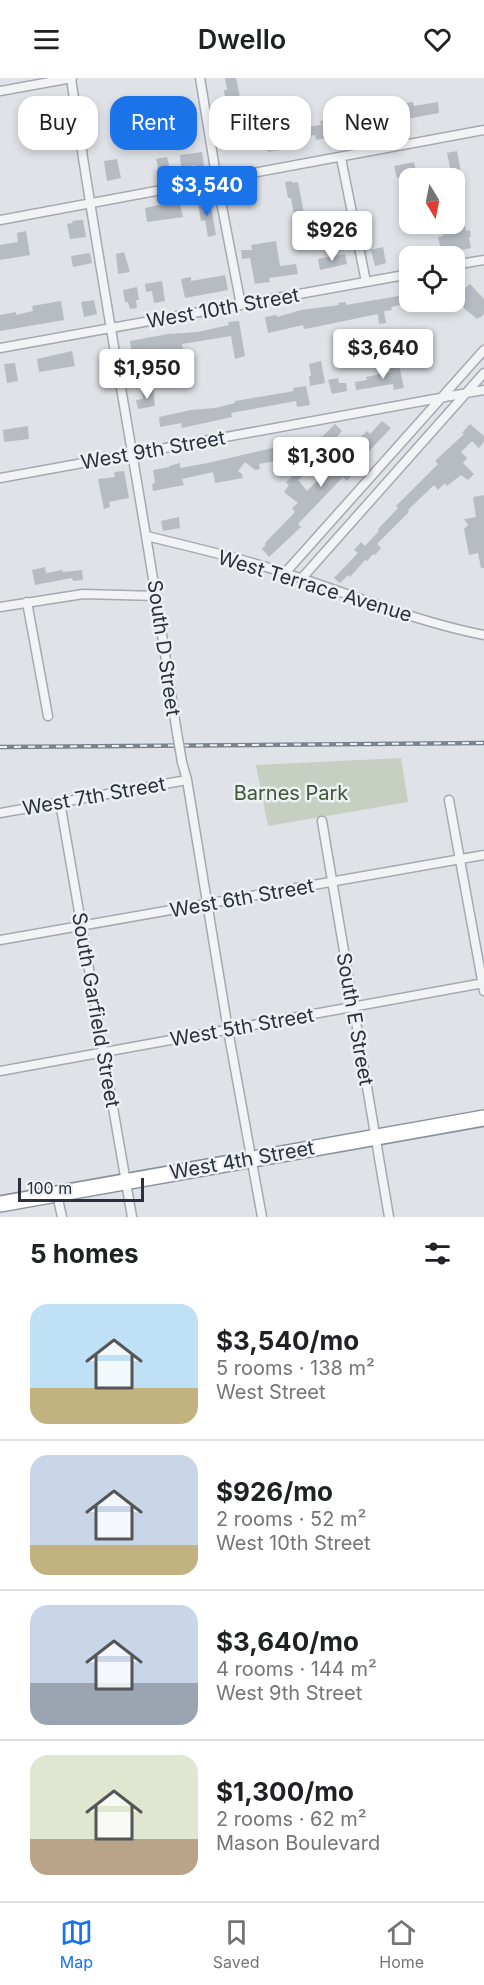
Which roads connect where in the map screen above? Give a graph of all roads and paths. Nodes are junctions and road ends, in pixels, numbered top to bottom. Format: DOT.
graph roads {
  1 [pos="71,78"];
  2 [pos="200,78"];
  3 [pos="0,91"];
  4 [pos="484,130"];
  5 [pos="341,158"];
  6 [pos="217,181"];
  7 [pos="89,204"];
  8 [pos="0,220"];
  9 [pos="484,260"];
  10 [pos="465,264"];
  11 [pos="399,276"];
  12 [pos="366,282"];
  13 [pos="241,305"];
  14 [pos="110,328"];
  15 [pos="0,348"];
  16 [pos="484,350"];
  17 [pos="484,373"];
  18 [pos="484,390"];
  19 [pos="466,393"];
  20 [pos="441,398"];
  21 [pos="133,454"];
  22 [pos="0,478"];
  23 [pos="147,536"];
  24 [pos="285,573"];
  25 [pos="302,579"];
  26 [pos="157,596"];
  27 [pos="27,602"];
  28 [pos="0,607"];
  29 [pos="484,635"];
  30 [pos="48,716"];
  31 [pos="187,780"];
  32 [pos="449,800"];
  33 [pos="60,802"];
  34 [pos="0,813"];
  35 [pos="322,821"];
  36 [pos="484,855"];
  37 [pos="460,859"];
  38 [pos="332,882"];
  39 [pos="208,903"];
  40 [pos="81,926"];
  41 [pos="0,940"];
  42 [pos="484,986"];
  43 [pos="353,1007"];
  44 [pos="228,1030"];
  45 [pos="103,1052"];
  46 [pos="0,1071"];
  47 [pos="484,1119"];
  48 [pos="375,1137"];
  49 [pos="252,1159"];
  50 [pos="125,1181"];
  51 [pos="57,1194"];
  52 [pos="0,1204"];
  53 [pos="62,1217"];
  54 [pos="132,1217"];
  55 [pos="262,1217"];
  56 [pos="389,1217"];
  1 -- 3 [label="street"];
  1 -- 7 [label="street, South D Street"];
  2 -- 6 [label="street"];
  4 -- 5 [label="street"];
  5 -- 6 [label="street"];
  5 -- 12 [label="street"];
  6 -- 7 [label="street"];
  6 -- 13 [label="street"];
  7 -- 8 [label="street"];
  7 -- 14 [label="street, South D Street"];
  9 -- 10 [label="street"];
  11 -- 12 [label="street, West 10th Street"];
  12 -- 13 [label="street, West 10th Street"];
  13 -- 14 [label="street, West 10th Street"];
  14 -- 15 [label="street, West 10th Street"];
  14 -- 21 [label="street, South D Street"];
  16 -- 20 [label="street"];
  17 -- 19 [label="street"];
  18 -- 19 [label="street, West 9th Street"];
  19 -- 20 [label="street, West 9th Street"];
  19 -- 25 [label="street"];
  20 -- 21 [label="street, West 9th Street"];
  20 -- 24 [label="street"];
  21 -- 22 [label="street, West 9th Street"];
  21 -- 23 [label="street, South D Street"];
  23 -- 24 [label="street, West Terrace Avenue"];
  23 -- 26 [label="street, South D Street"];
  24 -- 25 [label="street, West Terrace Avenue"];
  25 -- 29 [label="street, West Terrace Avenue"];
  26 -- 27 [label="street"];
  26 -- 31 [label="street, South D Street, bridge"];
  27 -- 28 [label="street"];
  27 -- 30 [label="street"];
  31 -- 33 [label="street, West 7th Street"];
  31 -- 39 [label="street, South D Street"];
  32 -- 37 [label="street"];
  33 -- 34 [label="street, West 7th Street"];
  33 -- 40 [label="street, South Garfield Street"];
  35 -- 38 [label="street, South E Street"];
  36 -- 37 [label="street, West 6th Street"];
  37 -- 38 [label="street, West 6th Street"];
  37 -- 42 [label="street"];
  38 -- 39 [label="street, West 6th Street"];
  38 -- 43 [label="street, South E Street"];
  39 -- 40 [label="street, West 6th Street"];
  39 -- 44 [label="street, South D Street"];
  40 -- 41 [label="street, West 6th Street"];
  40 -- 45 [label="street, South Garfield Street"];
  42 -- 43 [label="street, West 5th Street"];
  43 -- 44 [label="street, West 5th Street"];
  43 -- 48 [label="street, South E Street"];
  44 -- 45 [label="street, West 5th Street"];
  44 -- 49 [label="street, South D Street"];
  45 -- 46 [label="street, West 5th Street"];
  45 -- 50 [label="street, South Garfield Street"];
  47 -- 48 [label="highway, West 4th Street"];
  48 -- 49 [label="highway, West 4th Street"];
  48 -- 56 [label="street, South E Street"];
  49 -- 50 [label="highway, West 4th Street"];
  49 -- 55 [label="street, South D Street"];
  50 -- 51 [label="highway, West 4th Street"];
  50 -- 54 [label="street, South Garfield Street"];
  51 -- 52 [label="highway, West 4th Street"];
  51 -- 53 [label="street"];
}
